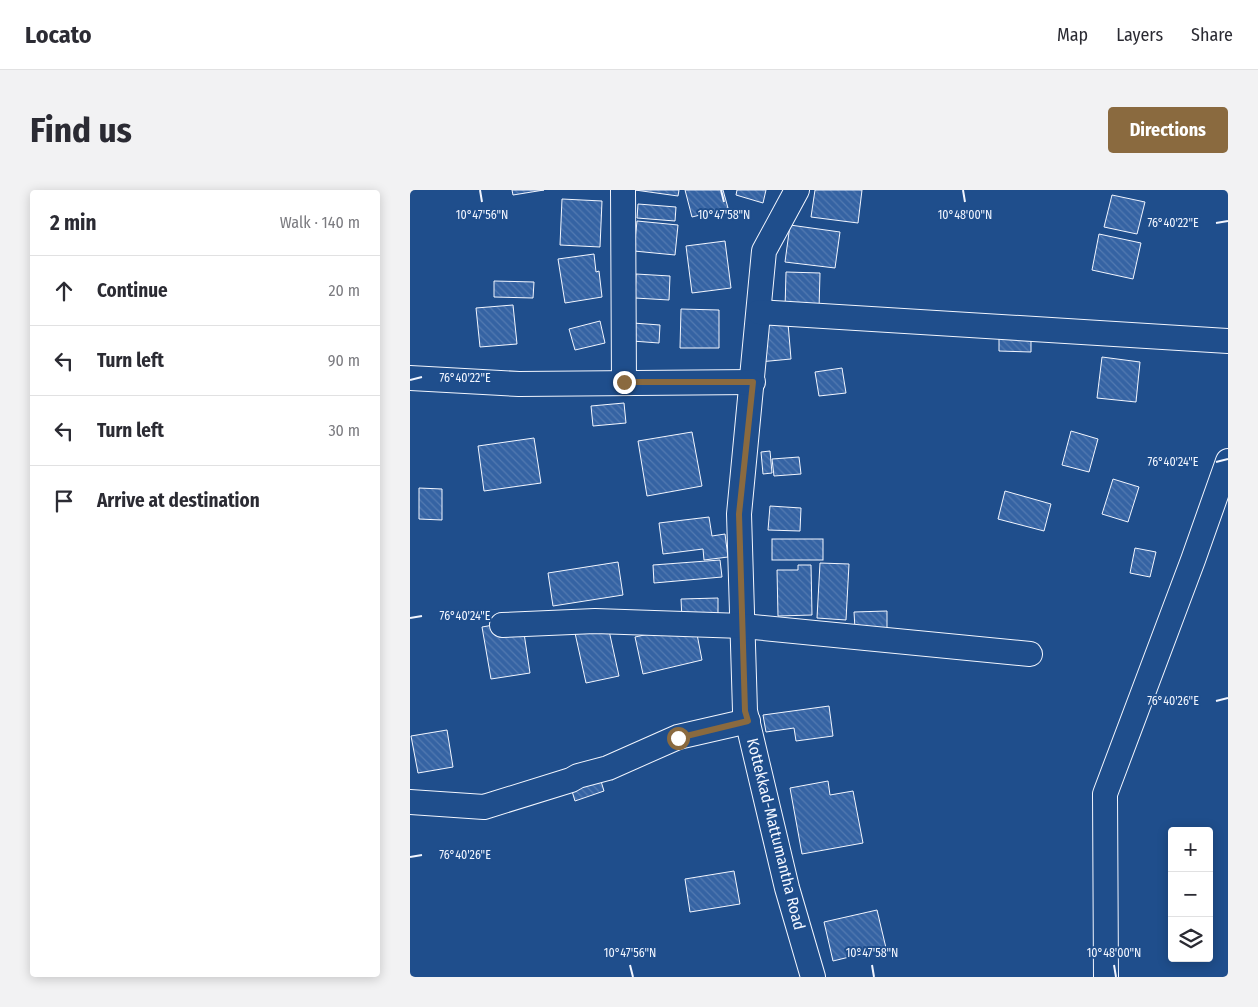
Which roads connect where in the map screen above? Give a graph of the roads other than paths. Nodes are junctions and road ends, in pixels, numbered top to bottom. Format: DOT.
graph roads {
  1 [pos="623,190"];
  2 [pos="797,190"];
  3 [pos="759,312"];
  4 [pos="1228,341"];
  5 [pos="410,378"];
  6 [pos="624,382"];
  7 [pos="753,382"];
  8 [pos="1228,460"];
  9 [pos="502,625"];
  10 [pos="743,626"];
  11 [pos="1030,654"];
  12 [pos="748,721"];
  13 [pos="410,802"];
  14 [pos="813,977"];
  15 [pos="1106,977"];
  1 -- 6 [label="street"];
  2 -- 3 [label="street, Kottekkad-Mattumantha Road"];
  3 -- 4 [label="street"];
  3 -- 7 [label="street, Kottekkad-Mattumantha Road"];
  5 -- 6 [label="street"];
  6 -- 7 [label="street"];
  7 -- 10 [label="street, Kottekkad-Mattumantha Road"];
  8 -- 15 [label="street"];
  9 -- 10 [label="street"];
  10 -- 11 [label="street"];
  10 -- 12 [label="street, Kottekkad-Mattumantha Road"];
  12 -- 13 [label="street"];
  12 -- 14 [label="street, Kottekkad-Mattumantha Road"];
}
